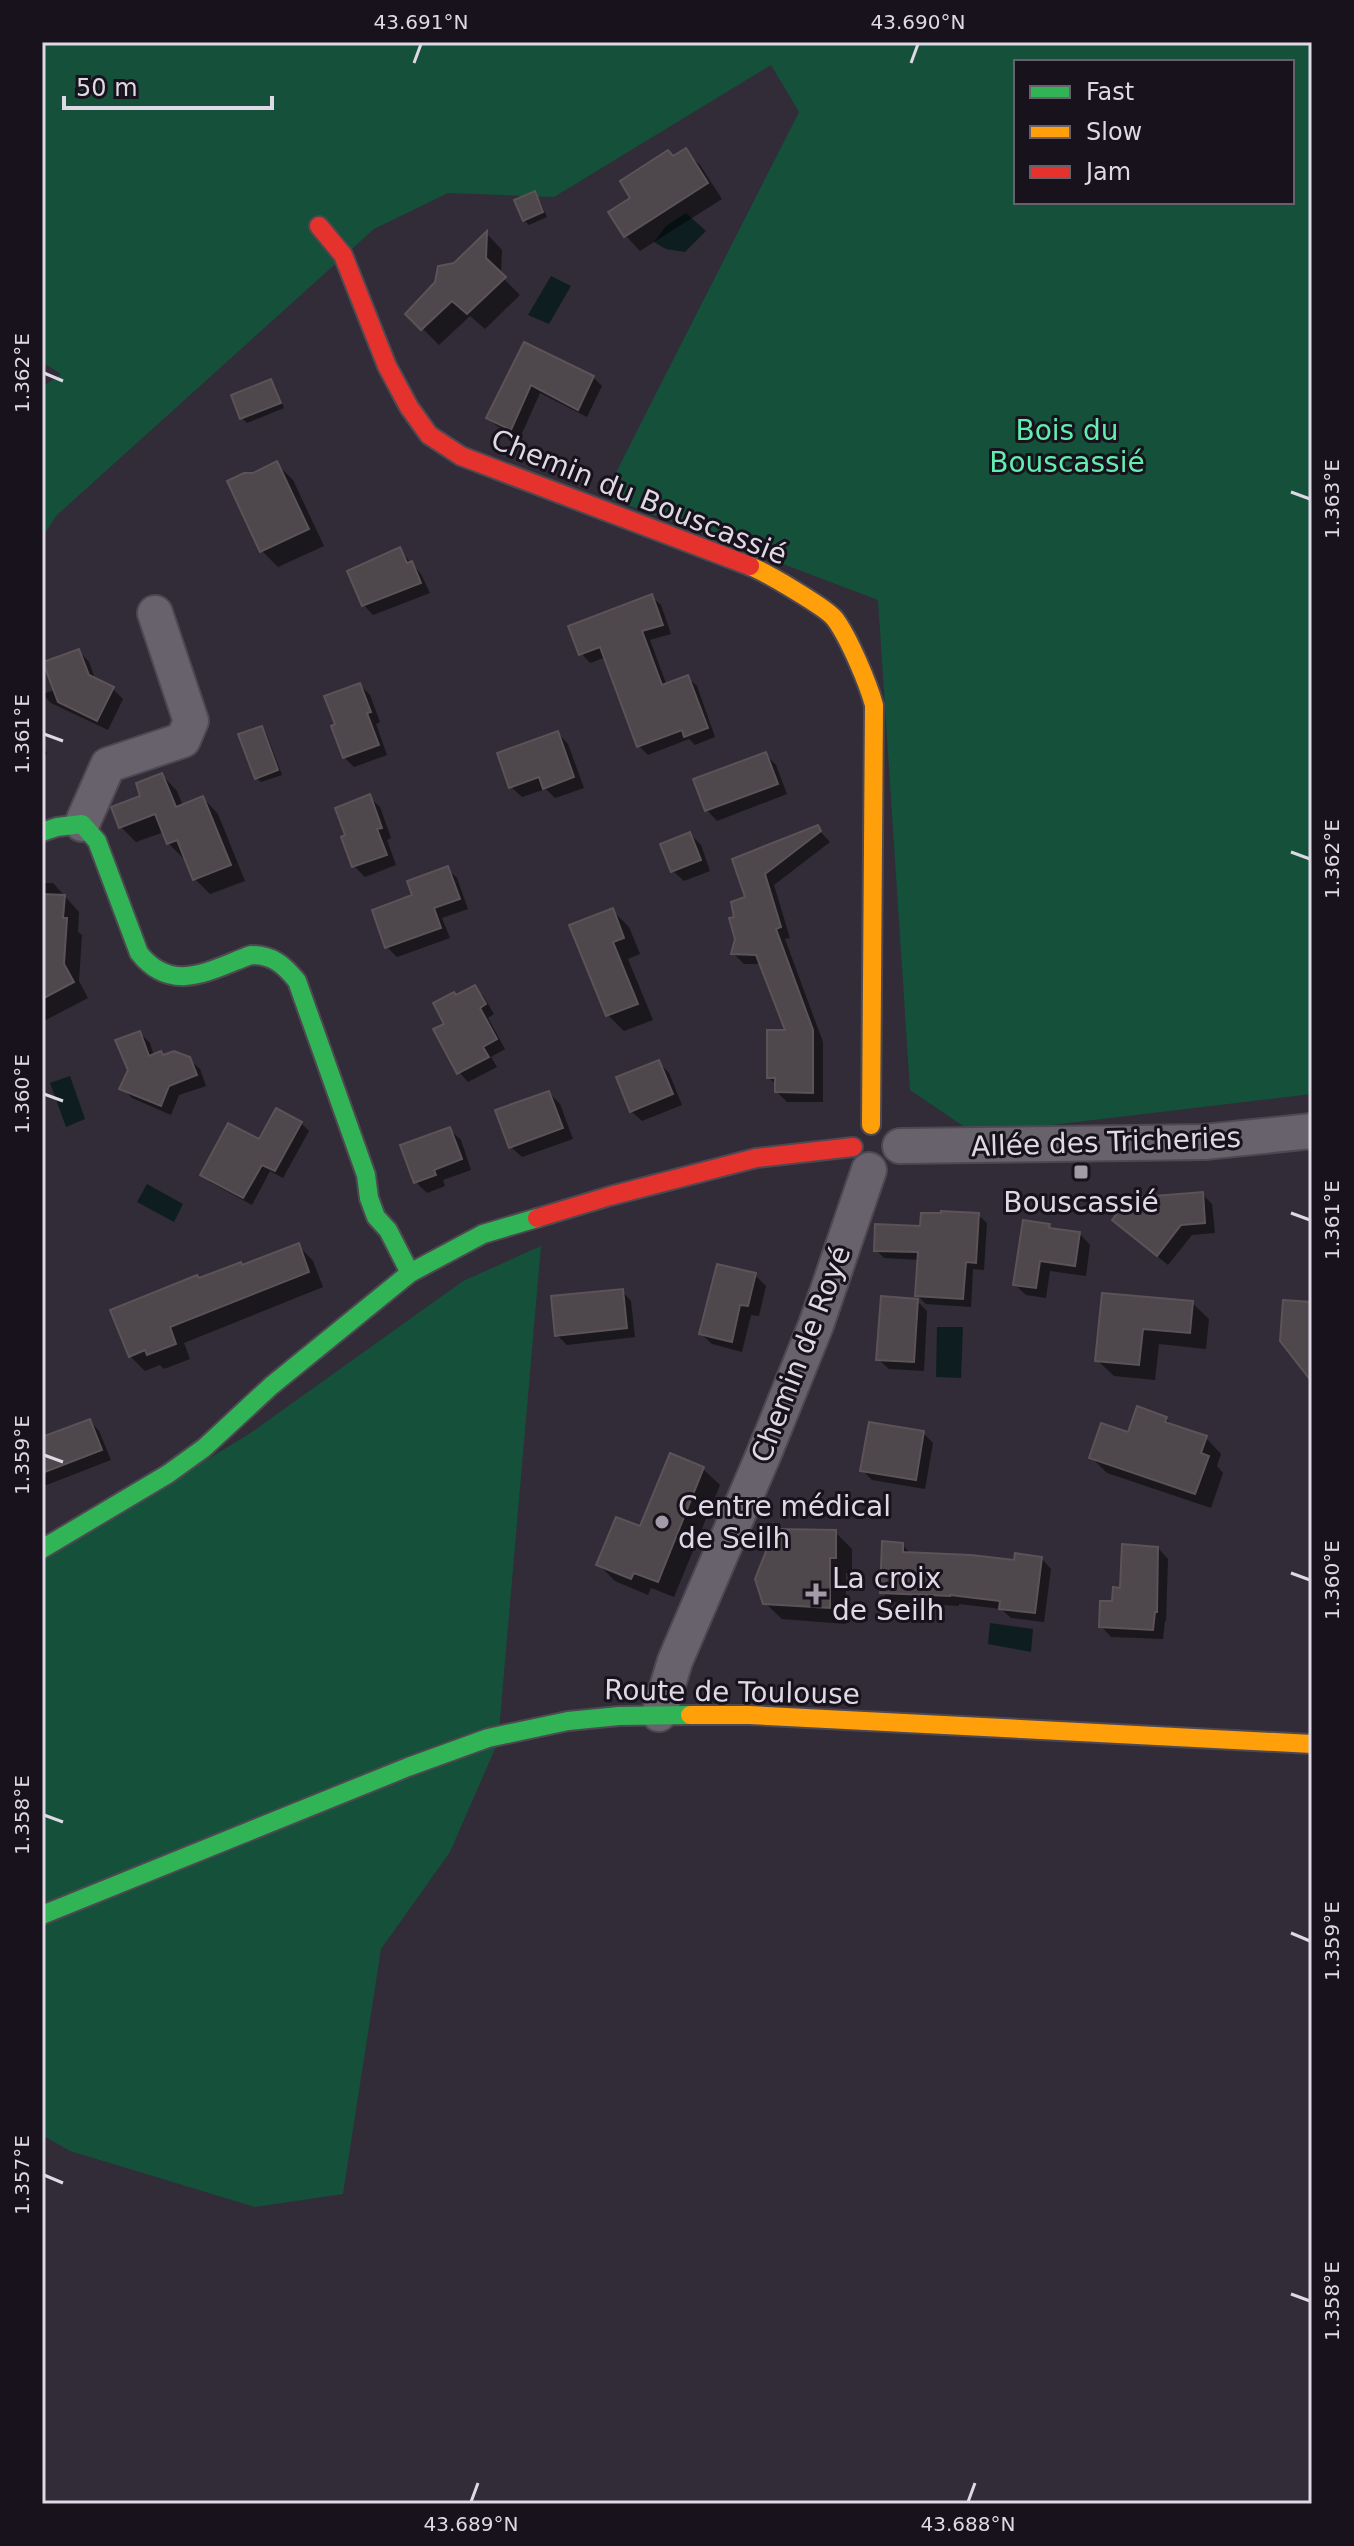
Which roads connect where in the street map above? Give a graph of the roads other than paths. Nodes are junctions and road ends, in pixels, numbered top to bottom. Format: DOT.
graph roads {
  1 [pos="319,226"];
  2 [pos="155,613"];
  3 [pos="82,824"];
  4 [pos="42,832"];
  5 [pos="1312,1131"];
  6 [pos="864,1147"];
  7 [pos="410,1273"];
  8 [pos="42,1549"];
  9 [pos="659,1714"];
  10 [pos="1312,1744"];
  11 [pos="42,1915"];
  1 -- 6 [label="street, Chemin du Bouscassié"];
  2 -- 3 [label="street"];
  3 -- 4 [label="street"];
  3 -- 7 [label="street"];
  5 -- 6 [label="street, Allée des Tricheries"];
  6 -- 7 [label="street"];
  6 -- 9 [label="street, Chemin de Royé"];
  7 -- 8 [label="street"];
  9 -- 10 [label="street, Route de Toulouse"];
  9 -- 11 [label="street, Route de Toulouse"];
}
